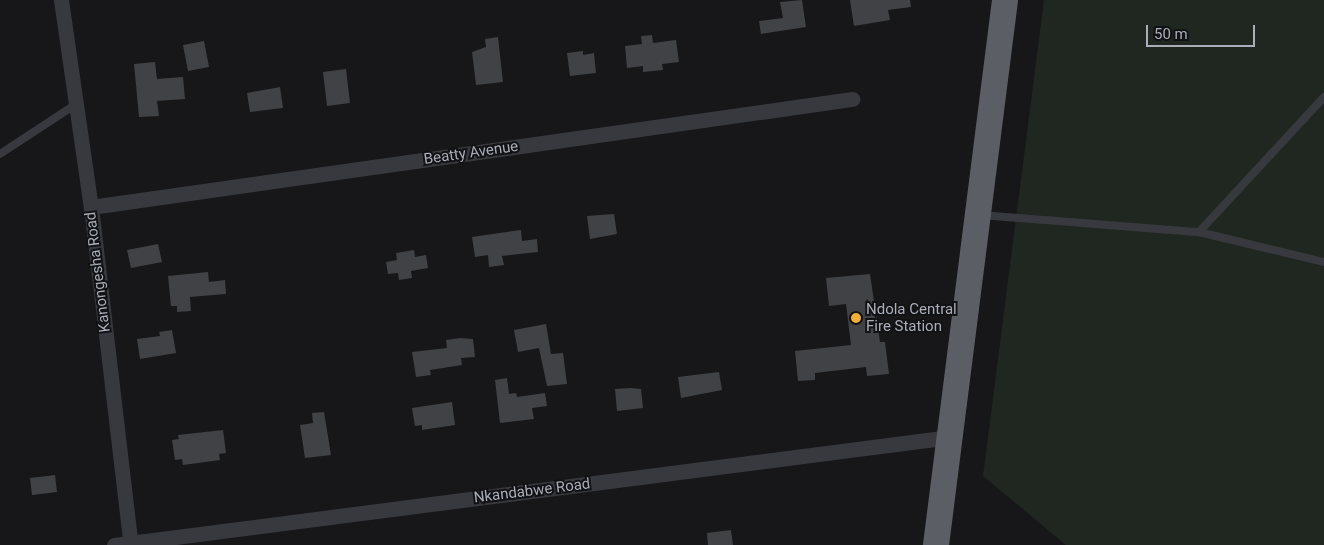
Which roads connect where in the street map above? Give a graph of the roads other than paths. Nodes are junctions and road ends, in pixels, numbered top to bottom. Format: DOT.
graph roads {
  1 [pos="61,0"];
  2 [pos="1005,0"];
  3 [pos="1324,97"];
  4 [pos="852,99"];
  5 [pos="76,104"];
  6 [pos="0,154"];
  7 [pos="90,208"];
  8 [pos="979,214"];
  9 [pos="1199,232"];
  10 [pos="1324,262"];
  11 [pos="950,437"];
  12 [pos="131,544"];
  13 [pos="114,545"];
  14 [pos="936,545"];
  1 -- 5 [label="street, Kanongesha Road"];
  2 -- 8 [label="highway"];
  3 -- 9 [label="lane"];
  4 -- 7 [label="street, Beatty Avenue"];
  5 -- 6 [label="lane"];
  5 -- 7 [label="street, Kanongesha Road"];
  7 -- 12 [label="street, Kanongesha Road"];
  8 -- 9 [label="lane"];
  8 -- 11 [label="highway"];
  9 -- 10 [label="lane"];
  11 -- 12 [label="street, Nkandabwe Road"];
  11 -- 14 [label="highway"];
  12 -- 13 [label="street, Nkandabwe Road"];
}
